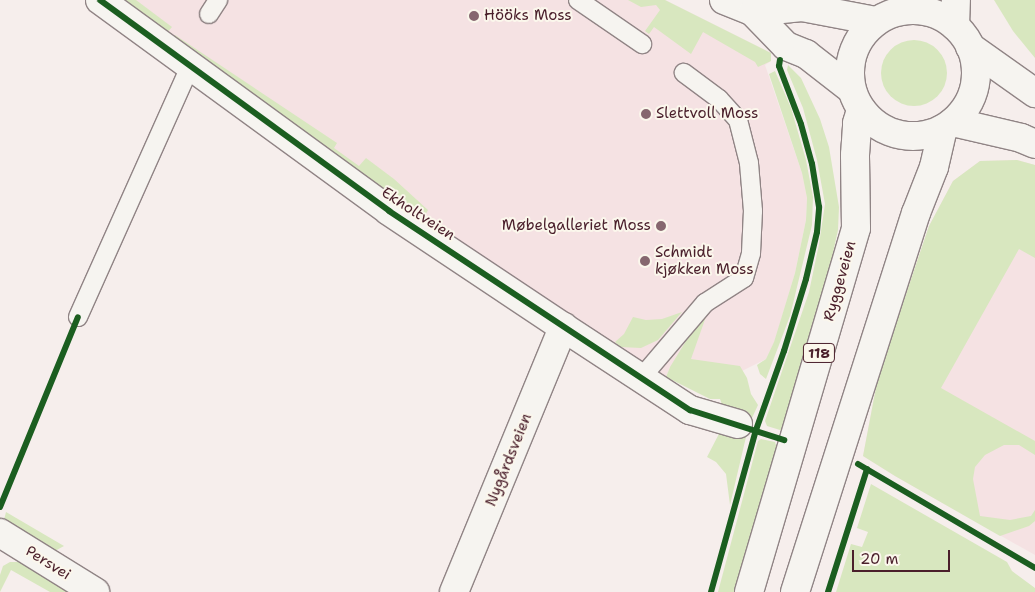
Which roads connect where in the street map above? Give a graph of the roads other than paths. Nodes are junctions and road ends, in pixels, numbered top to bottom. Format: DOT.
graph roads {
  1 [pos="100,0"];
  2 [pos="578,0"];
  3 [pos="724,0"];
  4 [pos="753,12"];
  5 [pos="884,12"];
  6 [pos="960,24"];
  7 [pos="642,44"];
  8 [pos="190,67"];
  9 [pos="684,73"];
  10 [pos="1035,93"];
  11 [pos="856,99"];
  12 [pos="948,126"];
  13 [pos="1035,144"];
  14 [pos="78,317"];
  15 [pos="563,327"];
  16 [pos="641,378"];
  17 [pos="738,424"];
  18 [pos="0,533"];
  19 [pos="96,592"];
  20 [pos="454,592"];
  21 [pos="749,592"];
  22 [pos="795,592"];
  1 -- 8 [label="main road, Ekholtveien"];
  2 -- 7 [label="lane"];
  3 -- 4 [label="main road"];
  4 -- 5 [label="main road"];
  4 -- 11 [label="main road"];
  5 -- 6 [label="main road"];
  5 -- 11 [label="main road, 118"];
  6 -- 10 [label="main road"];
  6 -- 12 [label="main road"];
  8 -- 14 [label="lane"];
  8 -- 15 [label="main road, Ekholtveien"];
  9 -- 16 [label="lane"];
  11 -- 12 [label="main road"];
  11 -- 21 [label="main road, Ryggeveien / 118"];
  12 -- 13 [label="main road"];
  12 -- 22 [label="main road"];
  15 -- 16 [label="main road, Ekholtveien"];
  15 -- 20 [label="main road, Nygårdsveien"];
  16 -- 17 [label="main road, Ekholtveien"];
  18 -- 19 [label="main road, Persvei"];
}
